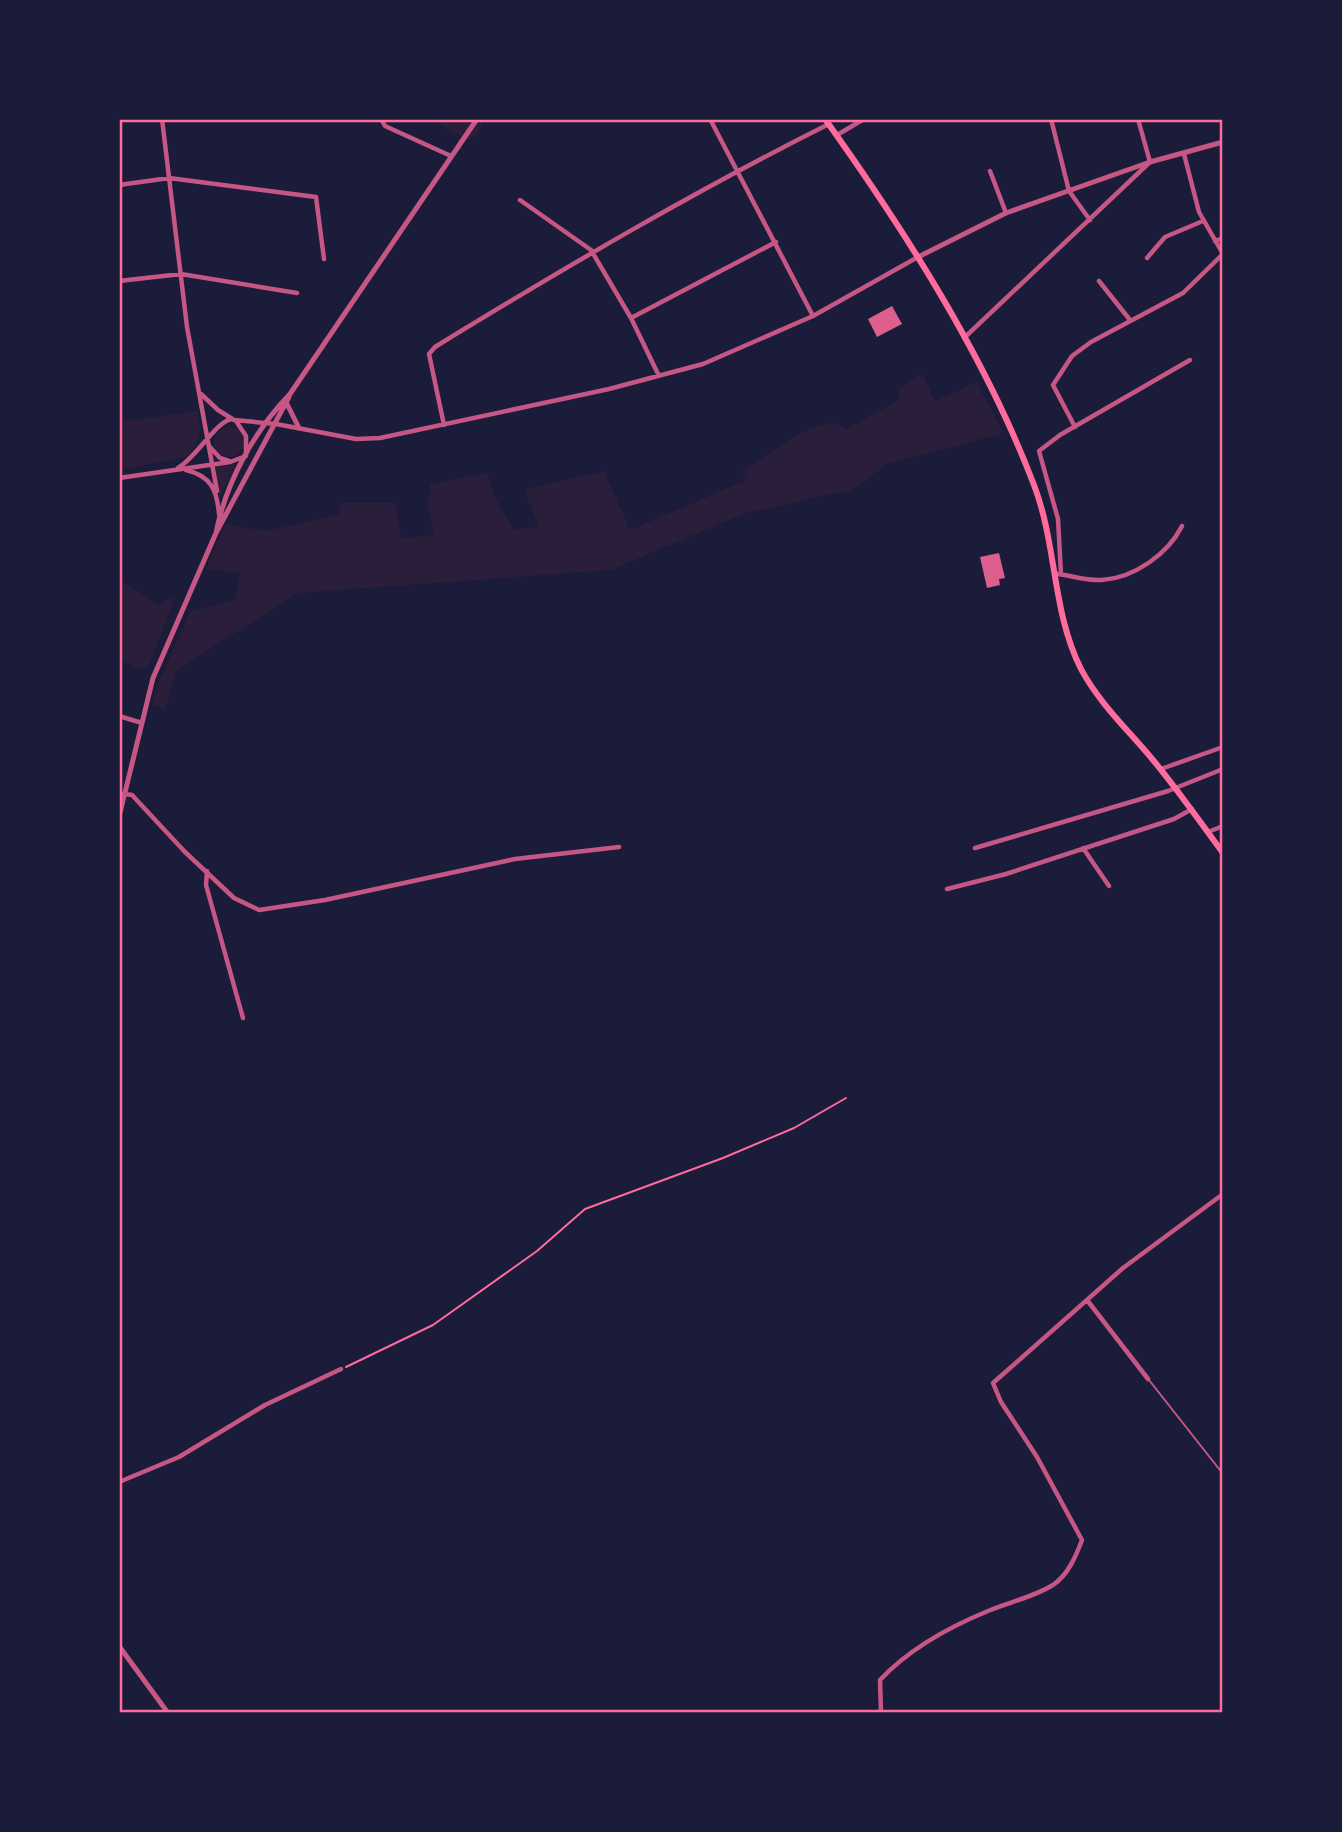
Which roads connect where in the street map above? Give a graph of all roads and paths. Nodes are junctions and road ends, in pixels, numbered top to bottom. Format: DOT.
graph roads {
  1 [pos="162,119"];
  2 [pos="381,119"];
  3 [pos="477,119"];
  4 [pos="710,119"];
  5 [pos="864,119"];
  6 [pos="1051,119"];
  7 [pos="1138,119"];
  8 [pos="827,122"];
  9 [pos="836,135"];
  10 [pos="1223,142"];
  11 [pos="1184,154"];
  12 [pos="452,156"];
  13 [pos="1150,162"];
  14 [pos="737,170"];
  15 [pos="990,171"];
  16 [pos="169,178"];
  17 [pos="119,185"];
  18 [pos="1069,191"];
  19 [pos="520,200"];
  20 [pos="1006,213"];
  21 [pos="1090,220"];
  22 [pos="1203,221"];
  23 [pos="1223,238"];
  24 [pos="1215,241"];
  25 [pos="776,242"];
  26 [pos="591,250"];
  27 [pos="1223,254"];
  28 [pos="918,257"];
  29 [pos="1147,258"];
  30 [pos="324,259"];
  31 [pos="181,274"];
  32 [pos="1099,281"];
  33 [pos="119,282"];
  34 [pos="297,293"];
  35 [pos="813,316"];
  36 [pos="631,318"];
  37 [pos="1130,320"];
  38 [pos="964,339"];
  39 [pos="1190,360"];
  40 [pos="659,376"];
  41 [pos="201,394"];
  42 [pos="284,404"];
  43 [pos="280,417"];
  44 [pos="234,419"];
  45 [pos="266,424"];
  46 [pos="276,424"];
  47 [pos="285,425"];
  48 [pos="444,425"];
  49 [pos="1075,427"];
  50 [pos="299,428"];
  51 [pos="208,443"];
  52 [pos="264,443"];
  53 [pos="246,456"];
  54 [pos="230,462"];
  55 [pos="212,465"];
  56 [pos="182,469"];
  57 [pos="174,470"];
  58 [pos="119,478"];
  59 [pos="242,481"];
  60 [pos="216,491"];
  61 [pos="220,515"];
  62 [pos="1182,526"];
  63 [pos="216,533"];
  64 [pos="1058,574"];
  65 [pos="119,716"];
  66 [pos="142,723"];
  67 [pos="1223,747"];
  68 [pos="1161,769"];
  69 [pos="1223,769"];
  70 [pos="1176,788"];
  71 [pos="124,794"];
  72 [pos="1192,809"];
  73 [pos="119,817"];
  74 [pos="1223,826"];
  75 [pos="1208,831"];
  76 [pos="619,847"];
  77 [pos="975,848"];
  78 [pos="1083,848"];
  79 [pos="1223,853"];
  80 [pos="207,871"];
  81 [pos="1109,886"];
  82 [pos="947,890"];
  83 [pos="243,1018"];
  84 [pos="846,1098"];
  85 [pos="1223,1194"];
  86 [pos="1087,1300"];
  87 [pos="341,1370"];
  88 [pos="1148,1379"];
  89 [pos="1223,1474"];
  90 [pos="119,1482"];
  91 [pos="119,1646"];
  92 [pos="168,1713"];
  93 [pos="881,1713"];
  1 -- 16 [label="street"];
  2 -- 12 [label="street"];
  3 -- 12 [label="street"];
  4 -- 14 [label="street"];
  5 -- 9 [label="street"];
  6 -- 18 [label="street"];
  7 -- 13 [label="street"];
  8 -- 9 [label="main road"];
  8 -- 14 [label="street"];
  9 -- 28 [label="main road"];
  10 -- 11 [label="street"];
  11 -- 13 [label="street"];
  11 -- 22 [label="street"];
  12 -- 42 [label="street"];
  13 -- 18 [label="street"];
  13 -- 21 [label="street"];
  14 -- 25 [label="street"];
  14 -- 26 [label="street"];
  15 -- 20 [label="street"];
  16 -- 17 [label="street"];
  16 -- 30 [label="street"];
  16 -- 31 [label="street"];
  18 -- 20 [label="street"];
  18 -- 21 [label="street"];
  19 -- 26 [label="street"];
  20 -- 28 [label="street"];
  21 -- 38 [label="street"];
  22 -- 24 [label="street"];
  22 -- 29 [label="street"];
  23 -- 24 [label="street"];
  24 -- 27 [label="street"];
  25 -- 35 [label="street"];
  25 -- 36 [label="street"];
  26 -- 36 [label="street"];
  26 -- 48 [label="street"];
  27 -- 37 [label="street"];
  28 -- 35 [label="street"];
  28 -- 38 [label="main road"];
  31 -- 33 [label="street"];
  31 -- 34 [label="street"];
  31 -- 41 [label="street"];
  32 -- 37 [label="street"];
  35 -- 40 [label="street"];
  36 -- 40 [label="street"];
  37 -- 49 [label="street"];
  38 -- 64 [label="main road"];
  39 -- 49 [label="street"];
  40 -- 48 [label="street"];
  41 -- 44 [label="street"];
  41 -- 51 [label="street"];
  42 -- 43 [label="street"];
  42 -- 45 [label="street"];
  42 -- 50 [label="street"];
  43 -- 46 [label="street"];
  43 -- 47 [label="street"];
  44 -- 45 [label="street"];
  44 -- 51 [label="street"];
  44 -- 53 [label="street"];
  45 -- 46 [label="street"];
  45 -- 53 [label="street"];
  46 -- 47 [label="street"];
  46 -- 52 [label="street"];
  47 -- 50 [label="street"];
  48 -- 50 [label="street"];
  49 -- 64 [label="street"];
  51 -- 54 [label="street"];
  51 -- 55 [label="street"];
  51 -- 57 [label="street"];
  52 -- 53 [label="street"];
  52 -- 59 [label="street"];
  53 -- 54 [label="street"];
  53 -- 59 [label="street"];
  53 -- 61 [label="street"];
  54 -- 55 [label="street"];
  55 -- 56 [label="street"];
  55 -- 60 [label="street"];
  56 -- 57 [label="street"];
  56 -- 60 [label="street"];
  57 -- 58 [label="street"];
  59 -- 63 [label="street"];
  60 -- 61 [label="street"];
  61 -- 63 [label="street"];
  62 -- 64 [label="street"];
  63 -- 66 [label="street"];
  64 -- 68 [label="main road"];
  65 -- 66 [label="street"];
  66 -- 71 [label="street"];
  67 -- 68 [label="street"];
  68 -- 70 [label="main road"];
  69 -- 70 [label="street"];
  70 -- 72 [label="main road"];
  70 -- 77 [label="street"];
  71 -- 73 [label="street"];
  71 -- 80 [label="street"];
  72 -- 75 [label="main road"];
  72 -- 78 [label="street"];
  74 -- 75 [label="street"];
  75 -- 79 [label="main road"];
  76 -- 80 [label="street"];
  78 -- 81 [label="street"];
  78 -- 82 [label="street"];
  80 -- 83 [label="street"];
  84 -- 87 [label="path"];
  85 -- 86 [label="street"];
  86 -- 88 [label="street"];
  86 -- 93 [label="street"];
  87 -- 90 [label="street"];
  88 -- 89 [label="lane"];
  91 -- 92 [label="street"];
}
